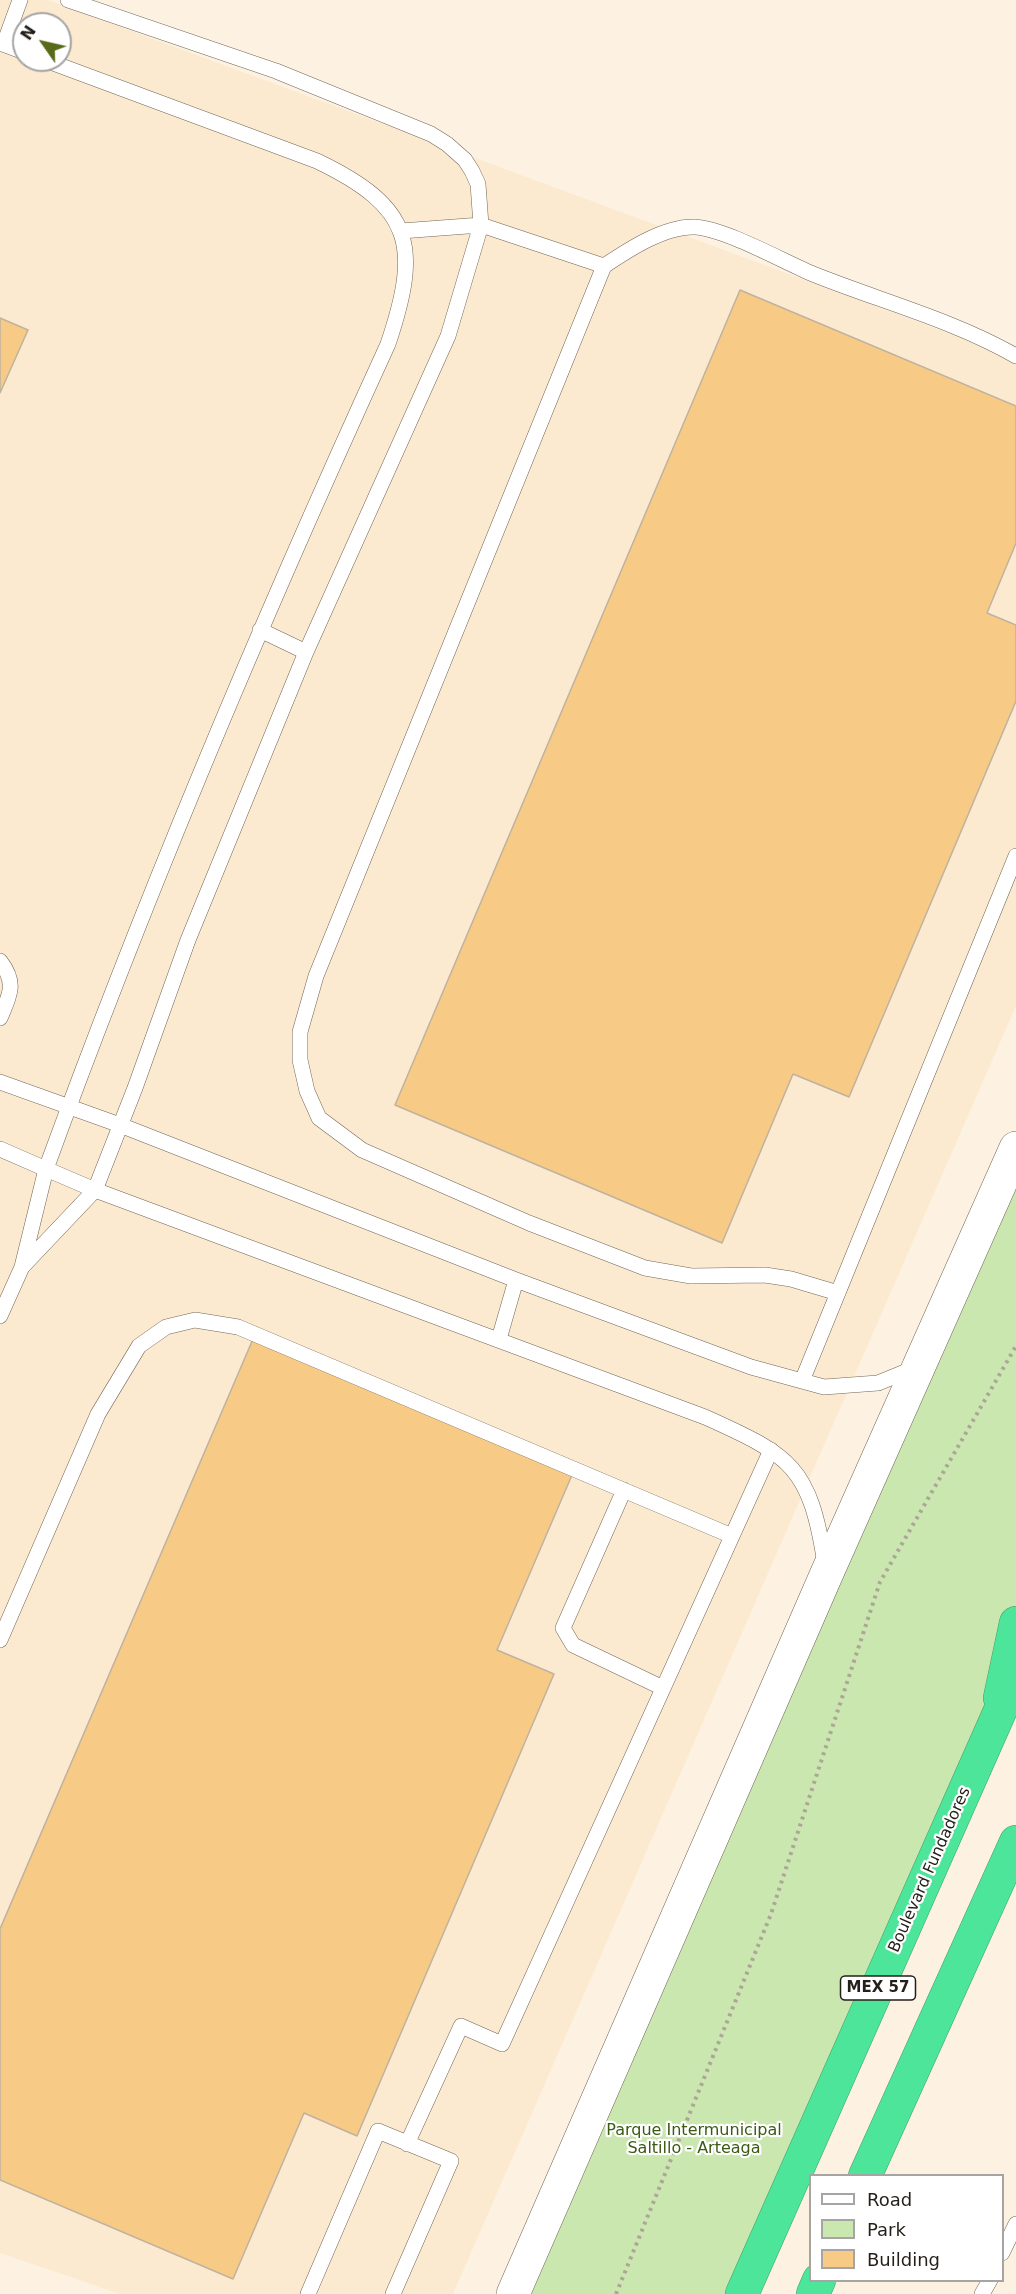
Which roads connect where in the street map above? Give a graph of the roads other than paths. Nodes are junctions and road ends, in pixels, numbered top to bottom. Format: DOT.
graph roads {
  1 [pos="20,0"];
  2 [pos="68,0"];
  3 [pos="2,44"];
  4 [pos="72,70"];
  5 [pos="481,225"];
  6 [pos="401,231"];
  7 [pos="604,266"];
  8 [pos="1016,356"];
  9 [pos="260,630"];
  10 [pos="306,652"];
  11 [pos="1016,856"];
  12 [pos="0,961"];
  13 [pos="0,1018"];
  14 [pos="0,1082"];
  15 [pos="69,1107"];
  16 [pos="120,1125"];
  17 [pos="1016,1148"];
  18 [pos="0,1149"];
  19 [pos="46,1169"];
  20 [pos="95,1190"];
  21 [pos="21,1268"];
  22 [pos="516,1280"];
  23 [pos="838,1293"];
  24 [pos="0,1316"];
  25 [pos="500,1339"];
  26 [pos="918,1367"];
  27 [pos="802,1381"];
  28 [pos="771,1450"];
  29 [pos="624,1490"];
  30 [pos="732,1536"];
  31 [pos="826,1573"];
  32 [pos="1016,1623"];
  33 [pos="0,1640"];
  34 [pos="1015,1678"];
  35 [pos="663,1688"];
  36 [pos="995,1724"];
  37 [pos="1016,1842"];
  38 [pos="407,2144"];
  39 [pos="865,2174"];
  40 [pos="1016,2224"];
  41 [pos="1004,2249"];
  42 [pos="760,2252"];
  43 [pos="308,2294"];
  44 [pos="393,2294"];
  45 [pos="513,2294"];
  46 [pos="726,2294"];
  47 [pos="742,2294"];
  1 -- 3 [label="lane"];
  2 -- 5 [label="lane"];
  4 -- 6 [label="lane"];
  5 -- 6 [label="lane"];
  5 -- 7 [label="lane"];
  5 -- 10 [label="lane"];
  6 -- 9 [label="lane"];
  7 -- 8 [label="lane"];
  7 -- 23 [label="lane"];
  9 -- 10 [label="lane"];
  9 -- 15 [label="lane"];
  10 -- 16 [label="lane"];
  11 -- 23 [label="lane"];
  12 -- 13 [label="lane"];
  14 -- 15 [label="lane"];
  15 -- 16 [label="lane"];
  15 -- 19 [label="lane"];
  16 -- 20 [label="lane"];
  16 -- 22 [label="lane"];
  17 -- 26 [label="main road"];
  18 -- 19 [label="lane"];
  19 -- 20 [label="lane"];
  19 -- 21 [label="lane"];
  20 -- 21 [label="lane"];
  20 -- 25 [label="lane"];
  21 -- 24 [label="lane"];
  22 -- 25 [label="lane"];
  22 -- 27 [label="lane"];
  23 -- 27 [label="lane"];
  25 -- 28 [label="lane"];
  26 -- 27 [label="lane"];
  26 -- 31 [label="main road"];
  28 -- 30 [label="lane"];
  28 -- 31 [label="lane"];
  29 -- 30 [label="lane"];
  29 -- 33 [label="lane"];
  29 -- 35 [label="lane"];
  30 -- 35 [label="lane"];
  31 -- 45 [label="main road"];
  32 -- 36 [label="highway"];
  34 -- 36 [label="highway, Boulevard Fundadores / MEX 57"];
  35 -- 38 [label="lane"];
  36 -- 42 [label="highway, Boulevard Fundadores / MEX 57"];
  37 -- 39 [label="highway"];
  38 -- 43 [label="lane"];
  38 -- 44 [label="lane"];
  40 -- 41 [label="lane"];
  42 -- 46 [label="highway"];
  42 -- 47 [label="highway, Boulevard Fundadores / MEX 57"];
}
